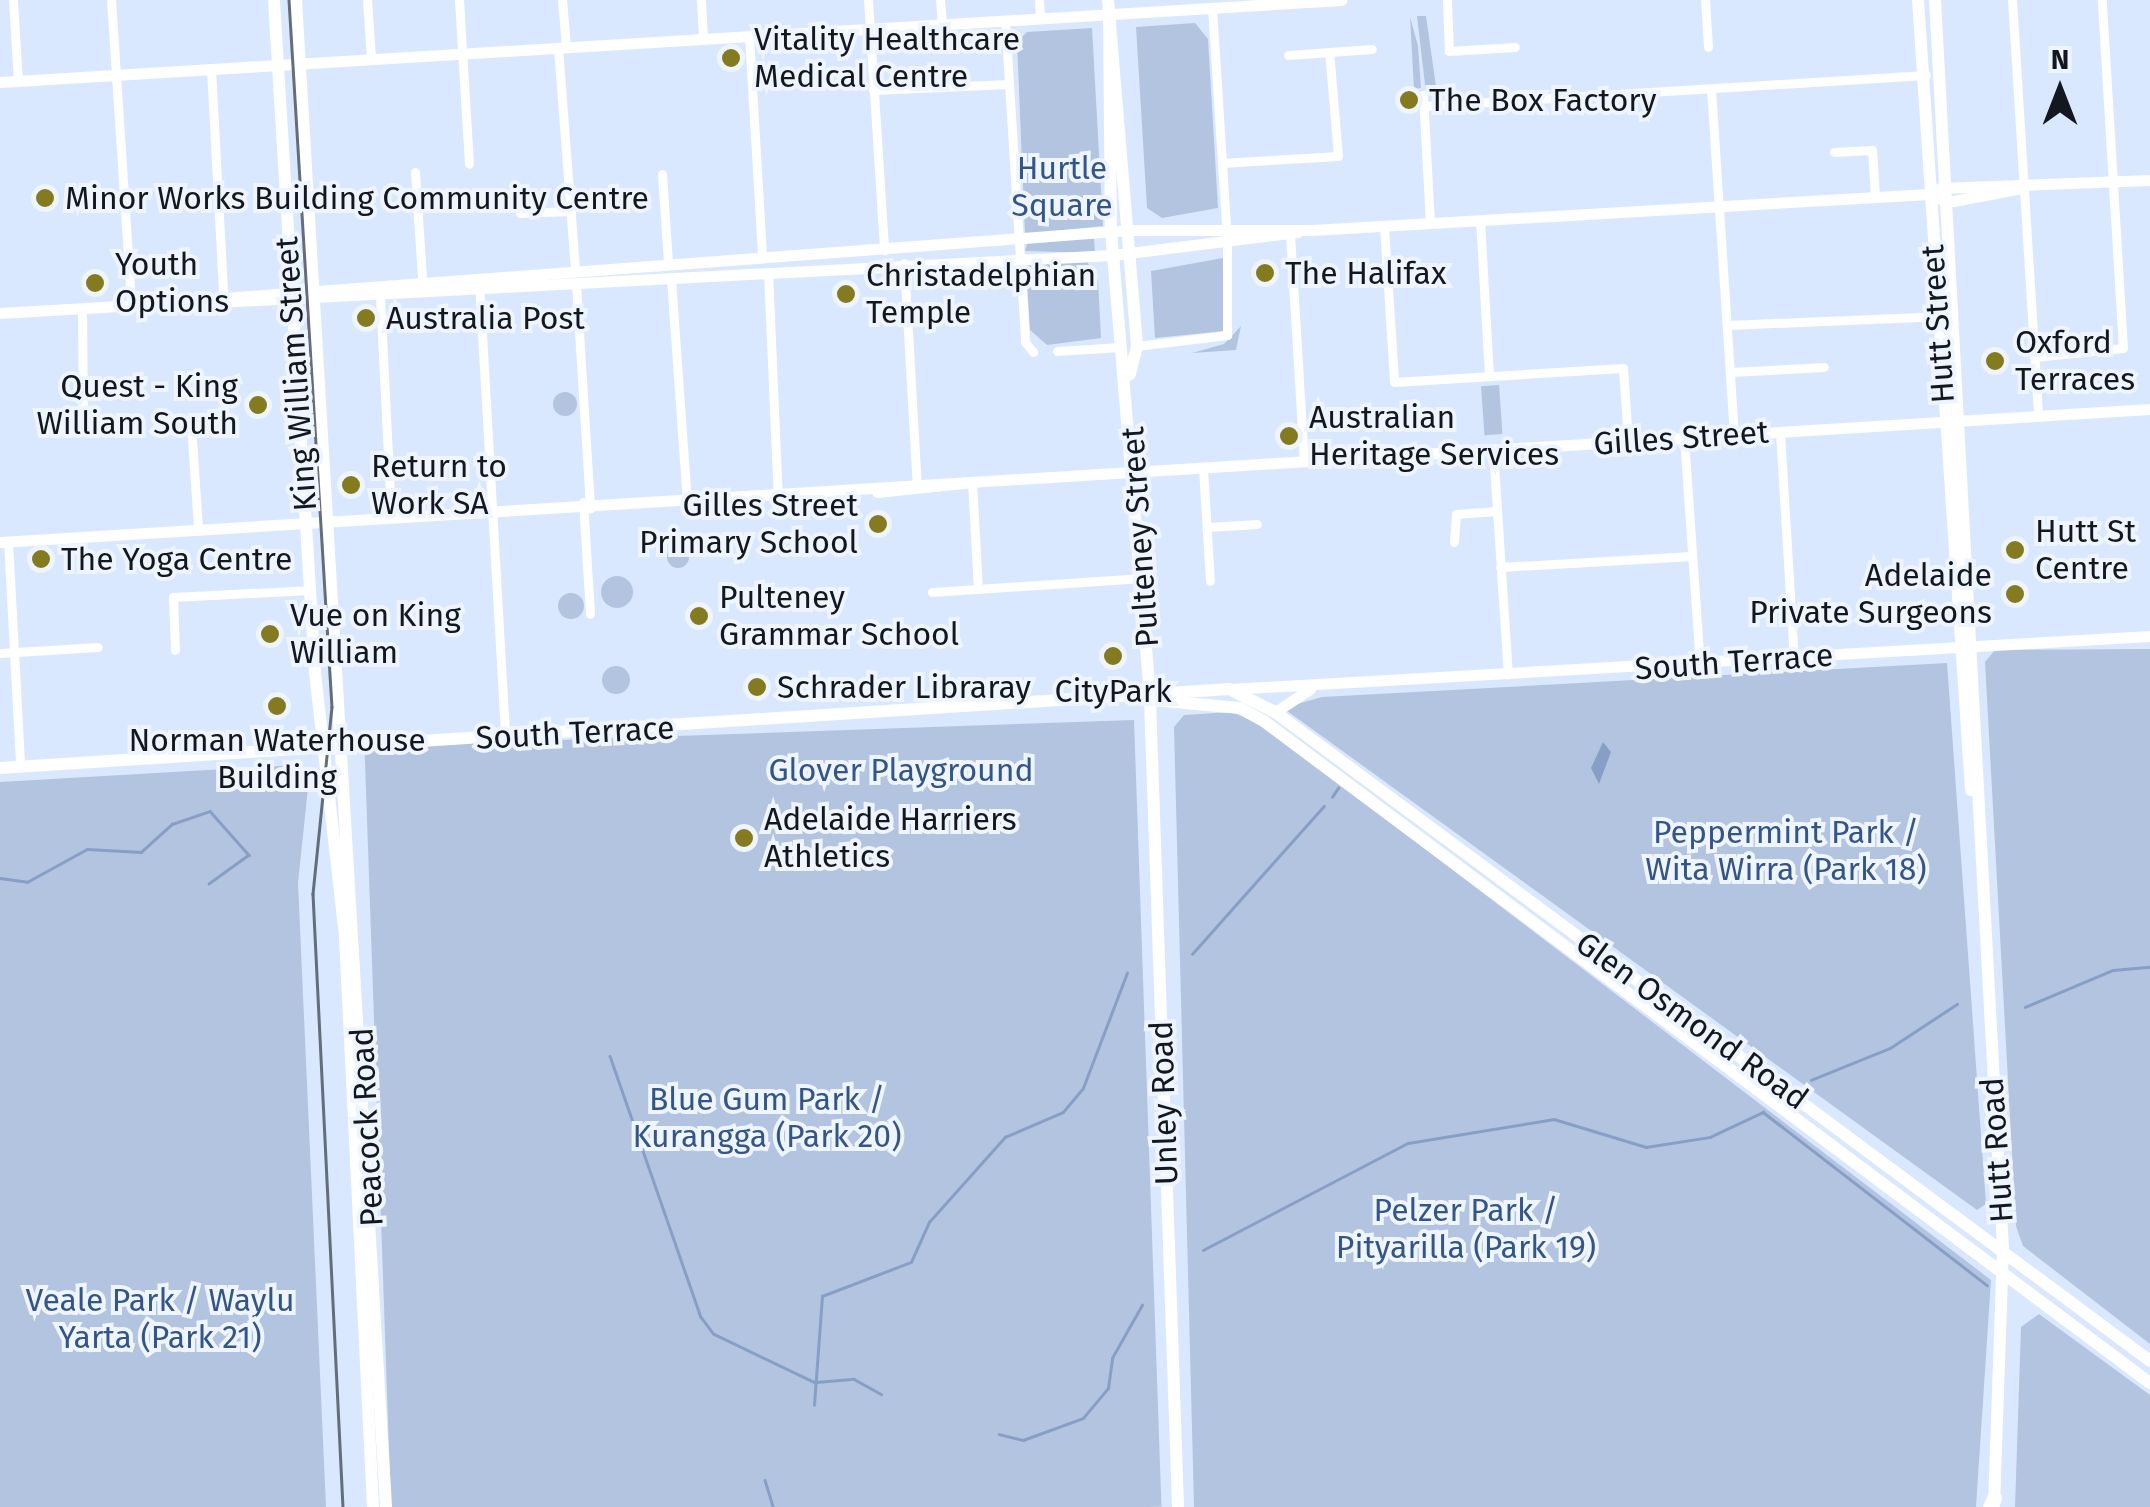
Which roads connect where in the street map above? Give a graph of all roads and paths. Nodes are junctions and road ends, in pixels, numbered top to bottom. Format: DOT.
graph roads {
  1 [pos="13,0"];
  2 [pos="111,0"];
  3 [pos="274,0"];
  4 [pos="296,0"];
  5 [pos="368,0"];
  6 [pos="459,0"];
  7 [pos="562,0"];
  8 [pos="701,0"];
  9 [pos="868,0"];
  10 [pos="940,0"];
  11 [pos="1039,0"];
  12 [pos="1341,0"];
  13 [pos="1447,0"];
  14 [pos="1705,0"];
  15 [pos="1918,0"];
  16 [pos="1935,0"];
  17 [pos="2012,0"];
  18 [pos="2102,0"];
  19 [pos="1322,1"];
  20 [pos="1192,4"];
  21 [pos="1108,7"];
  22 [pos="1212,8"];
  23 [pos="1040,18"];
  24 [pos="1006,20"];
  25 [pos="942,24"];
  26 [pos="870,29"];
  27 [pos="749,36"];
  28 [pos="703,39"];
  29 [pos="1515,47"];
  30 [pos="1708,47"];
  31 [pos="562,48"];
  32 [pos="1372,50"];
  33 [pos="1329,52"];
  34 [pos="463,54"];
  35 [pos="1288,54"];
  36 [pos="371,59"];
  37 [pos="301,64"];
  38 [pos="278,65"];
  39 [pos="211,69"];
  40 [pos="1940,74"];
  41 [pos="115,75"];
  42 [pos="1922,76"];
  43 [pos="18,81"];
  44 [pos="0,82"];
  45 [pos="1009,84"];
  46 [pos="873,90"];
  47 [pos="1711,90"];
  48 [pos="1834,152"];
  49 [pos="1222,163"];
  50 [pos="469,164"];
  51 [pos="415,172"];
  52 [pos="662,174"];
  53 [pos="2150,180"];
  54 [pos="2112,182"];
  55 [pos="1947,185"];
  56 [pos="2022,188"];
  57 [pos="1930,194"];
  58 [pos="1875,198"];
  59 [pos="1948,202"];
  60 [pos="1718,206"];
  61 [pos="570,211"];
  62 [pos="520,213"];
  63 [pos="1480,220"];
  64 [pos="1430,223"];
  65 [pos="1226,224"];
  66 [pos="1384,226"];
  67 [pos="1130,230"];
  68 [pos="1312,230"];
  69 [pos="1111,231"];
  70 [pos="1290,234"];
  71 [pos="1019,242"];
  72 [pos="1227,246"];
  73 [pos="903,249"];
  74 [pos="884,250"];
  75 [pos="1131,253"];
  76 [pos="1113,255"];
  77 [pos="1020,256"];
  78 [pos="762,257"];
  79 [pos="669,263"];
  80 [pos="904,263"];
  81 [pos="575,269"];
  82 [pos="768,272"];
  83 [pos="478,274"];
  84 [pos="422,278"];
  85 [pos="671,278"];
  86 [pos="316,284"];
  87 [pos="576,284"];
  88 [pos="289,286"];
  89 [pos="479,290"];
  90 [pos="223,292"];
  91 [pos="380,297"];
  92 [pos="317,301"];
  93 [pos="290,302"];
  94 [pos="130,305"];
  95 [pos="82,308"];
  96 [pos="0,313"];
  97 [pos="1954,315"];
  98 [pos="1937,316"];
  99 [pos="1727,325"];
  100 [pos="1137,346"];
  101 [pos="1120,347"];
  102 [pos="1057,351"];
  103 [pos="1034,352"];
  104 [pos="2034,358"];
  105 [pos="1824,366"];
  106 [pos="1730,372"];
  107 [pos="1130,374"];
  108 [pos="1489,376"];
  109 [pos="2150,410"];
  110 [pos="2038,416"];
  111 [pos="83,417"];
  112 [pos="1960,421"];
  113 [pos="1944,422"];
  114 [pos="191,425"];
  115 [pos="1780,432"];
  116 [pos="1734,435"];
  117 [pos="1684,438"];
  118 [pos="1628,441"];
  119 [pos="1492,450"];
  120 [pos="1304,461"];
  121 [pos="1203,468"];
  122 [pos="1137,472"];
  123 [pos="972,482"];
  124 [pos="917,486"];
  125 [pos="778,494"];
  126 [pos="686,499"];
  127 [pos="586,505"];
  128 [pos="493,511"];
  129 [pos="1497,511"];
  130 [pos="391,517"];
  131 [pos="329,521"];
  132 [pos="305,522"];
  133 [pos="1257,524"];
  134 [pos="1207,527"];
  135 [pos="198,529"];
  136 [pos="4,541"];
  137 [pos="1454,542"];
  138 [pos="1692,556"];
  139 [pos="1500,567"];
  140 [pos="1143,578"];
  141 [pos="1210,581"];
  142 [pos="978,589"];
  143 [pos="309,590"];
  144 [pos="932,592"];
  145 [pos="590,614"];
  146 [pos="2150,636"];
  147 [pos="98,647"];
  148 [pos="1956,648"];
  149 [pos="1972,648"];
  150 [pos="175,650"];
  151 [pos="14,652"];
  152 [pos="0,653"];
  153 [pos="1794,658"];
  154 [pos="1700,664"];
  155 [pos="1508,675"];
  156 [pos="1319,685"];
  157 [pos="1229,689"];
  158 [pos="1150,700"];
  159 [pos="1270,717"];
  160 [pos="505,737"];
  161 [pos="343,746"];
  162 [pos="324,748"];
  163 [pos="20,766"];
  164 [pos="0,768"];
  165 [pos="1372,792"];
  166 [pos="1972,793"];
  167 [pos="1734,1052"];
  168 [pos="358,1058"];
  169 [pos="1725,1064"];
  170 [pos="2003,1248"];
  171 [pos="2004,1274"];
  172 [pos="2150,1361"];
  173 [pos="2150,1382"];
  174 [pos="1993,1504"];
  175 [pos="373,1507"];
  176 [pos="386,1507"];
  177 [pos="1178,1507"];
  1 -- 43 [label="street"];
  2 -- 41 [label="street"];
  3 -- 38 [label="main road, King William Street"];
  4 -- 37 [label="main road, King William Street"];
  5 -- 36 [label="street"];
  6 -- 34 [label="street"];
  7 -- 31 [label="street"];
  8 -- 28 [label="street"];
  9 -- 26 [label="street"];
  10 -- 25 [label="street"];
  11 -- 23 [label="street"];
  12 -- 19 [label="street"];
  13 -- 29 [label="street"];
  14 -- 30 [label="street"];
  15 -- 42 [label="main road, Hutt Street"];
  16 -- 40 [label="main road, Hutt Street"];
  17 -- 56 [label="street"];
  18 -- 54 [label="street"];
  19 -- 22 [label="street"];
  20 -- 21 [label="street"];
  20 -- 22 [label="street"];
  21 -- 23 [label="street"];
  21 -- 67 [label="main road, Pulteney Street"];
  21 -- 69 [label="main road, Pulteney Street"];
  22 -- 49 [label="street"];
  23 -- 24 [label="street"];
  24 -- 25 [label="street"];
  24 -- 45 [label="street"];
  25 -- 26 [label="street"];
  26 -- 27 [label="street"];
  26 -- 46 [label="street"];
  27 -- 28 [label="street"];
  27 -- 78 [label="street"];
  28 -- 31 [label="street"];
  31 -- 34 [label="street"];
  31 -- 61 [label="street"];
  32 -- 33 [label="street"];
  33 -- 35 [label="street"];
  33 -- 49 [label="street"];
  34 -- 36 [label="street"];
  34 -- 50 [label="street"];
  36 -- 37 [label="street"];
  37 -- 38 [label="street"];
  37 -- 86 [label="main road, King William Street"];
  38 -- 39 [label="street"];
  38 -- 88 [label="main road, King William Street"];
  39 -- 41 [label="street"];
  39 -- 90 [label="street"];
  40 -- 42 [label="street"];
  40 -- 55 [label="main road, Hutt Street"];
  41 -- 43 [label="street"];
  41 -- 94 [label="street"];
  42 -- 47 [label="street"];
  42 -- 57 [label="main road, Hutt Street"];
  43 -- 44 [label="street"];
  45 -- 46 [label="street"];
  45 -- 71 [label="street"];
  46 -- 74 [label="street"];
  47 -- 60 [label="street"];
  47 -- 64 [label="street"];
  48 -- 58 [label="street"];
  49 -- 65 [label="street"];
  51 -- 84 [label="street"];
  52 -- 79 [label="street"];
  53 -- 54 [label="street"];
  54 -- 56 [label="street"];
  54 -- 104 [label="street"];
  55 -- 56 [label="street"];
  55 -- 57 [label="street"];
  55 -- 59 [label="main road, Hutt Street"];
  56 -- 59 [label="street"];
  56 -- 104 [label="street"];
  57 -- 58 [label="street"];
  57 -- 59 [label="street"];
  57 -- 98 [label="main road, Hutt Street"];
  58 -- 60 [label="street"];
  59 -- 97 [label="main road, Hutt Street"];
  60 -- 63 [label="street"];
  60 -- 99 [label="street"];
  61 -- 62 [label="street"];
  61 -- 81 [label="street"];
  63 -- 64 [label="street"];
  63 -- 108 [label="street"];
  64 -- 66 [label="street"];
  65 -- 67 [label="street"];
  65 -- 68 [label="street"];
  66 -- 68 [label="street"];
  66 -- 108 [label="street"];
  67 -- 69 [label="street"];
  67 -- 75 [label="main road, Pulteney Street"];
  68 -- 70 [label="street"];
  69 -- 71 [label="street"];
  69 -- 76 [label="main road, Pulteney Street"];
  70 -- 72 [label="street"];
  70 -- 120 [label="street"];
  71 -- 73 [label="street"];
  71 -- 77 [label="street"];
  72 -- 75 [label="street"];
  72 -- 100 [label="street"];
  73 -- 74 [label="street"];
  73 -- 80 [label="street"];
  74 -- 78 [label="street"];
  75 -- 76 [label="street"];
  75 -- 100 [label="main road, Pulteney Street"];
  76 -- 77 [label="street"];
  76 -- 101 [label="main road, Pulteney Street"];
  77 -- 80 [label="street"];
  77 -- 103 [label="street"];
  78 -- 79 [label="street"];
  79 -- 81 [label="street"];
  79 -- 85 [label="street"];
  80 -- 82 [label="street"];
  80 -- 124 [label="street"];
  81 -- 83 [label="street"];
  82 -- 85 [label="street"];
  82 -- 125 [label="street"];
  83 -- 84 [label="street"];
  83 -- 89 [label="street"];
  84 -- 86 [label="street"];
  85 -- 87 [label="street"];
  85 -- 126 [label="street"];
  86 -- 88 [label="street"];
  86 -- 92 [label="main road, King William Street"];
  87 -- 89 [label="street"];
  87 -- 127 [label="street"];
  88 -- 90 [label="street"];
  88 -- 93 [label="main road, King William Street"];
  89 -- 91 [label="street"];
  89 -- 128 [label="street"];
  90 -- 94 [label="street"];
  91 -- 92 [label="street"];
  91 -- 130 [label="street"];
  92 -- 93 [label="street"];
  92 -- 131 [label="main road, King William Street"];
  93 -- 94 [label="street"];
  93 -- 132 [label="main road, King William Street"];
  94 -- 95 [label="street"];
  95 -- 96 [label="street"];
  95 -- 111 [label="street"];
  97 -- 98 [label="street"];
  97 -- 112 [label="main road, Hutt Street"];
  98 -- 99 [label="street"];
  98 -- 113 [label="main road, Hutt Street"];
  99 -- 106 [label="street"];
  100 -- 107 [label="main road, Pulteney Street"];
  101 -- 102 [label="street"];
  101 -- 107 [label="main road, Pulteney Street"];
  104 -- 110 [label="street"];
  105 -- 106 [label="street"];
  106 -- 116 [label="street"];
  107 -- 122 [label="main road, Pulteney Street"];
  108 -- 118 [label="street"];
  109 -- 110 [label="street, Gilles Street"];
  110 -- 112 [label="street, Gilles Street"];
  112 -- 113 [label="street, Gilles Street"];
  112 -- 149 [label="main road, Hutt Street"];
  113 -- 115 [label="street, Gilles Street"];
  113 -- 148 [label="main road, Hutt Street"];
  114 -- 135 [label="street"];
  115 -- 116 [label="street, Gilles Street"];
  115 -- 153 [label="street"];
  116 -- 117 [label="street, Gilles Street"];
  117 -- 118 [label="street, Gilles Street"];
  117 -- 138 [label="street"];
  118 -- 119 [label="street, Gilles Street"];
  119 -- 120 [label="street, Gilles Street"];
  119 -- 129 [label="street"];
  120 -- 121 [label="street, Gilles Street"];
  121 -- 122 [label="street, Gilles Street"];
  121 -- 134 [label="street"];
  122 -- 123 [label="street, Gilles Street"];
  122 -- 140 [label="main road, Pulteney Street"];
  123 -- 124 [label="street, Gilles Street"];
  123 -- 142 [label="street"];
  124 -- 125 [label="street, Gilles Street"];
  125 -- 126 [label="street, Gilles Street"];
  126 -- 127 [label="street, Gilles Street"];
  127 -- 128 [label="street, Gilles Street"];
  127 -- 145 [label="street"];
  128 -- 130 [label="street, Gilles Street"];
  128 -- 160 [label="street"];
  129 -- 137 [label="street"];
  129 -- 139 [label="street"];
  130 -- 131 [label="street, Gilles Street"];
  131 -- 132 [label="street, Gilles Street"];
  131 -- 161 [label="main road, King William Street"];
  132 -- 135 [label="street, Gilles Street"];
  132 -- 143 [label="main road, King William Street"];
  133 -- 134 [label="street"];
  134 -- 141 [label="street"];
  135 -- 136 [label="street, Gilles Street"];
  136 -- 151 [label="street"];
  138 -- 139 [label="street"];
  138 -- 154 [label="street"];
  139 -- 155 [label="street"];
  140 -- 142 [label="street"];
  140 -- 158 [label="main road, Pulteney Street"];
  142 -- 144 [label="street"];
  143 -- 150 [label="street"];
  143 -- 162 [label="main road, King William Street"];
  146 -- 149 [label="street, South Terrace"];
  147 -- 151 [label="street"];
  148 -- 149 [label="street, South Terrace"];
  148 -- 153 [label="street, South Terrace"];
  148 -- 166 [label="main road, Hutt Road"];
  149 -- 166 [label="main road, Hutt Road"];
  151 -- 152 [label="street"];
  151 -- 163 [label="street"];
  153 -- 154 [label="street, South Terrace"];
  154 -- 155 [label="street, South Terrace"];
  155 -- 156 [label="street, South Terrace"];
  156 -- 157 [label="street, South Terrace"];
  156 -- 159 [label="street, South Terrace"];
  157 -- 158 [label="main road, South Terrace"];
  157 -- 159 [label="main road, Glen Osmond Road"];
  158 -- 159 [label="main road, South Terrace"];
  158 -- 160 [label="main road, South Terrace"];
  158 -- 177 [label="main road, Unley Road"];
  159 -- 165 [label="main road, Glen Osmond Road"];
  160 -- 161 [label="main road, South Terrace"];
  161 -- 162 [label="main road, South Terrace"];
  161 -- 168 [label="main road, Peacock Road"];
  162 -- 163 [label="main road, South Terrace"];
  162 -- 168 [label="main road, Peacock Road"];
  163 -- 164 [label="main road, South Terrace"];
  165 -- 167 [label="main road, Glen Osmond Road"];
  165 -- 169 [label="main road, Glen Osmond Road"];
  166 -- 170 [label="main road, Hutt Road"];
  167 -- 169 [label="main road"];
  167 -- 170 [label="main road, Glen Osmond Road"];
  168 -- 175 [label="main road, Peacock Road"];
  168 -- 176 [label="main road, Peacock Road"];
  169 -- 171 [label="main road, Glen Osmond Road"];
  170 -- 171 [label="main road, Hutt Road"];
  170 -- 172 [label="main road, Glen Osmond Road"];
  171 -- 173 [label="main road, Glen Osmond Road"];
  171 -- 174 [label="main road, Hutt Road"];
}
